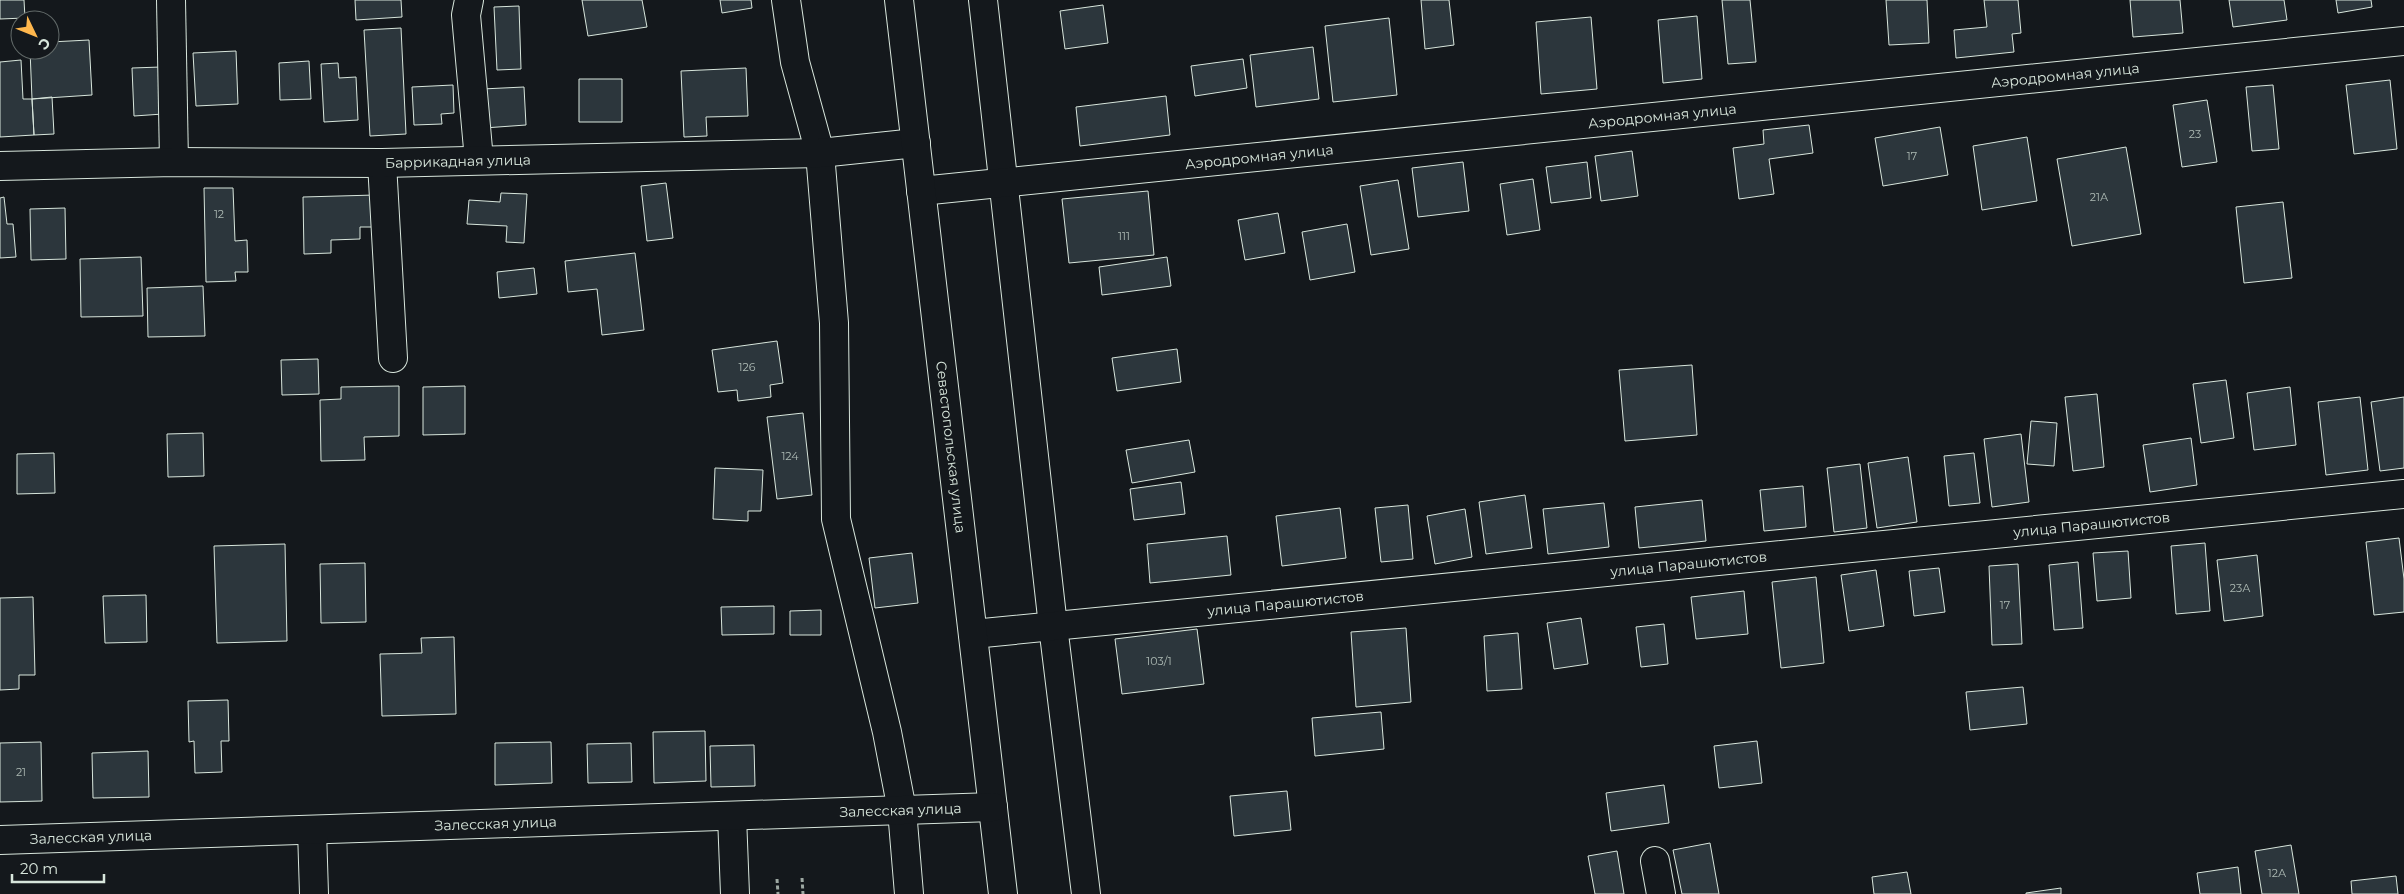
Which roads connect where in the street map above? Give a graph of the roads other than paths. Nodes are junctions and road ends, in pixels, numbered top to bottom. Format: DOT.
graph roads {
  1 [pos="171,0"];
  2 [pos="469,0"];
  3 [pos="786,0"];
  4 [pos="899,0"];
  5 [pos="983,0"];
  6 [pos="2404,41"];
  7 [pos="916,143"];
  8 [pos="820,153"];
  9 [pos="478,160"];
  10 [pos="174,162"];
  11 [pos="382,163"];
  12 [pos="0,166"];
  13 [pos="1004,182"];
  14 [pos="921,190"];
  15 [pos="393,358"];
  16 [pos="2404,494"];
  17 [pos="1053,626"];
  18 [pos="973,634"];
  19 [pos="993,807"];
  20 [pos="902,810"];
  21 [pos="732,816"];
  22 [pos="312,830"];
  23 [pos="0,840"];
  24 [pos="1655,861"];
  25 [pos="314,894"];
  26 [pos="736,894"];
  27 [pos="909,894"];
  28 [pos="1003,894"];
  29 [pos="1086,894"];
  30 [pos="1661,894"];
  1 -- 10 [label="street"];
  2 -- 9 [label="street"];
  3 -- 8 [label="street"];
  4 -- 7 [label="street, Севастопольская улица"];
  5 -- 13 [label="street"];
  6 -- 13 [label="street, Аэродромная улица"];
  7 -- 8 [label="street, Баррикадная улица"];
  7 -- 14 [label="street, Севастопольская улица"];
  8 -- 9 [label="street, Баррикадная улица"];
  8 -- 20 [label="street"];
  9 -- 11 [label="street, Баррикадная улица"];
  10 -- 11 [label="street, Баррикадная улица"];
  10 -- 12 [label="street, Баррикадная улица"];
  11 -- 15 [label="street"];
  13 -- 14 [label="street, Аэродромная улица"];
  13 -- 17 [label="street"];
  14 -- 18 [label="street, Севастопольская улица"];
  16 -- 17 [label="street, улица Парашютистов"];
  17 -- 18 [label="street, улица Парашютистов"];
  17 -- 29 [label="street"];
  18 -- 19 [label="street, Севастопольская улица"];
  19 -- 20 [label="street, Залесская улица"];
  19 -- 28 [label="street, Севастопольская улица"];
  20 -- 21 [label="street, Залесская улица"];
  20 -- 27 [label="street"];
  21 -- 22 [label="street, Залесская улица"];
  21 -- 26 [label="street"];
  22 -- 23 [label="street, Залесская улица"];
  22 -- 25 [label="street"];
  24 -- 30 [label="street"];
}
